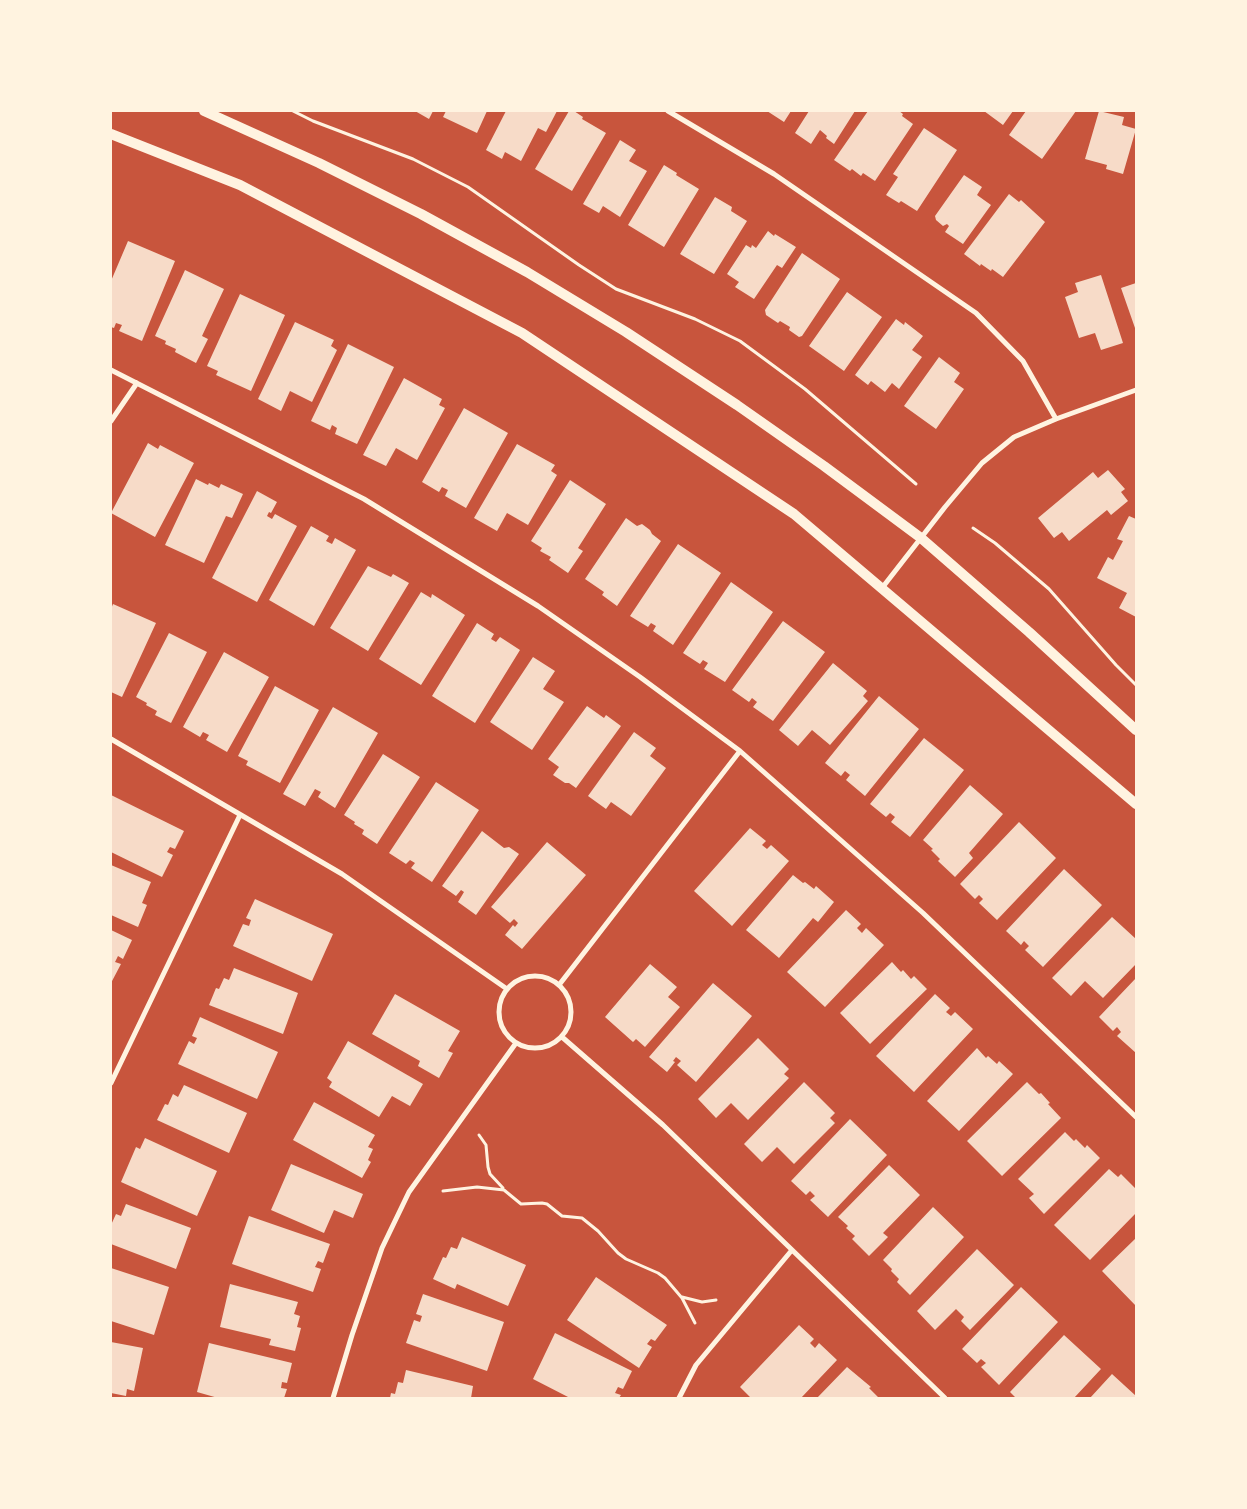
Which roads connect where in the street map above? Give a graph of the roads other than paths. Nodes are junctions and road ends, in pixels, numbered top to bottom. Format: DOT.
graph roads {
  1 [pos="204,111"];
  2 [pos="668,111"];
  3 [pos="111,134"];
  4 [pos="111,370"];
  5 [pos="137,383"];
  6 [pos="1136,390"];
  7 [pos="1056,419"];
  8 [pos="111,421"];
  9 [pos="921,538"];
  10 [pos="882,589"];
  11 [pos="1136,730"];
  12 [pos="111,740"];
  13 [pos="740,751"];
  14 [pos="1136,804"];
  15 [pos="240,815"];
  16 [pos="559,985"];
  17 [pos="507,989"];
  18 [pos="562,1037"];
  19 [pos="516,1043"];
  20 [pos="111,1084"];
  21 [pos="1136,1117"];
  22 [pos="792,1250"];
  23 [pos="333,1398"];
  24 [pos="679,1398"];
  25 [pos="945,1398"];
  1 -- 9 [label="main road"];
  2 -- 7 [label="street"];
  3 -- 10 [label="main road"];
  4 -- 5 [label="street"];
  5 -- 8 [label="street"];
  5 -- 13 [label="street"];
  6 -- 7 [label="street"];
  7 -- 9 [label="street"];
  9 -- 10 [label="street"];
  9 -- 11 [label="main road"];
  10 -- 14 [label="main road"];
  12 -- 15 [label="street"];
  13 -- 16 [label="street"];
  13 -- 21 [label="street"];
  15 -- 17 [label="street"];
  15 -- 20 [label="street"];
  16 -- 17 [label="street"];
  16 -- 18 [label="street"];
  17 -- 19 [label="street"];
  18 -- 19 [label="street"];
  18 -- 22 [label="street"];
  19 -- 23 [label="street"];
  22 -- 24 [label="street"];
  22 -- 25 [label="street"];
}
